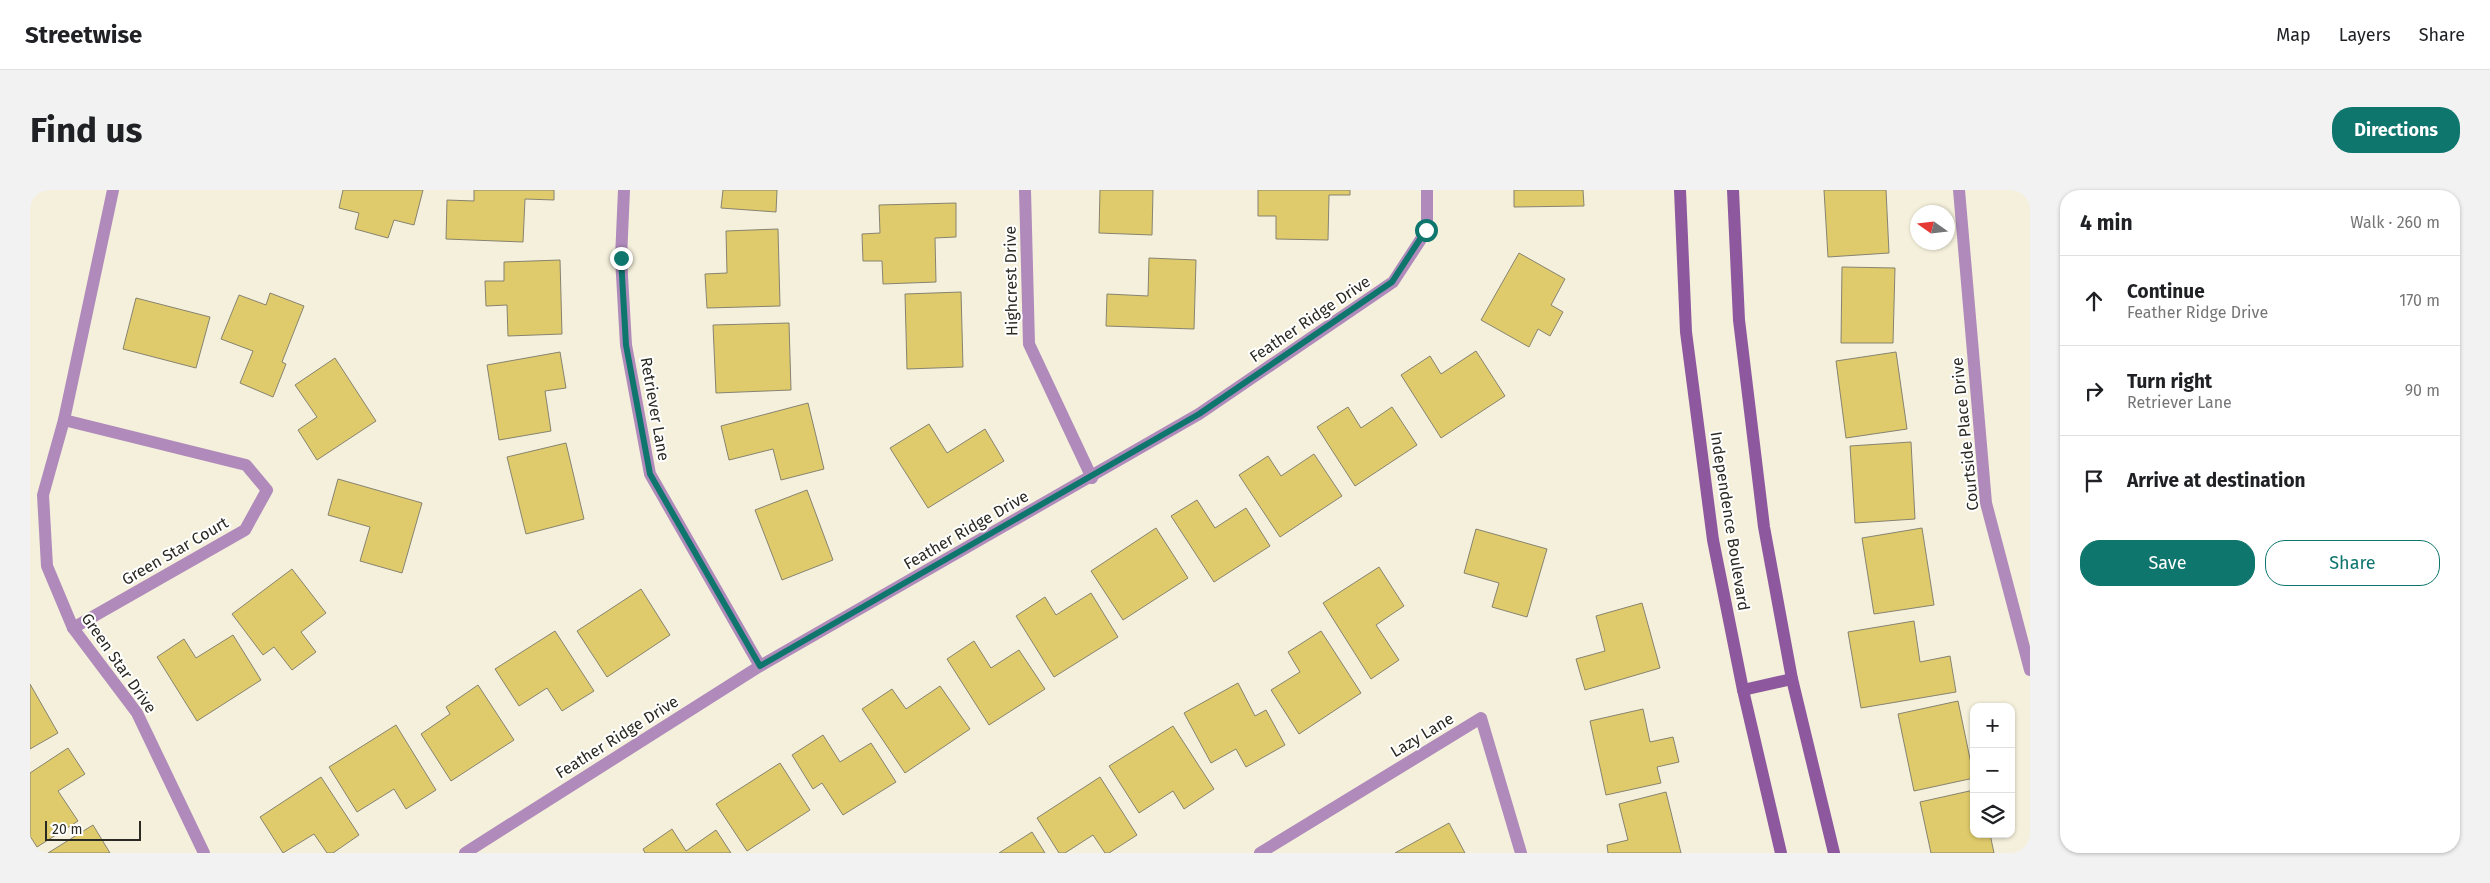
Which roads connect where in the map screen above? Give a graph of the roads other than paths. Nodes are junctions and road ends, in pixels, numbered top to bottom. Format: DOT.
graph roads {
  1 [pos="113,190"];
  2 [pos="624,190"];
  3 [pos="1025,190"];
  4 [pos="1427,190"];
  5 [pos="1680,190"];
  6 [pos="1733,190"];
  7 [pos="1959,190"];
  8 [pos="64,420"];
  9 [pos="1092,478"];
  10 [pos="73,628"];
  11 [pos="760,666"];
  12 [pos="2030,670"];
  13 [pos="1792,679"];
  14 [pos="1743,690"];
  15 [pos="204,853"];
  16 [pos="465,853"];
  17 [pos="1260,853"];
  18 [pos="1521,853"];
  19 [pos="1782,853"];
  20 [pos="1834,853"];
  1 -- 8 [label="street, Green Star Drive"];
  2 -- 11 [label="street, Retriever Lane"];
  3 -- 9 [label="street, Highcrest Drive"];
  4 -- 9 [label="street, Feather Ridge Drive"];
  5 -- 14 [label="main road, Independence Boulevard"];
  6 -- 13 [label="main road, Independence Boulevard"];
  7 -- 12 [label="street, Courtside Place Drive"];
  8 -- 10 [label="street, Green Star Drive"];
  8 -- 10 [label="street, Green Star Court"];
  9 -- 11 [label="street, Feather Ridge Drive"];
  10 -- 15 [label="street, Green Star Drive"];
  11 -- 16 [label="street, Feather Ridge Drive"];
  13 -- 14 [label="main road"];
  13 -- 20 [label="main road, Independence Boulevard"];
  14 -- 19 [label="main road, Independence Boulevard"];
  17 -- 18 [label="street, Lazy Lane"];
}
